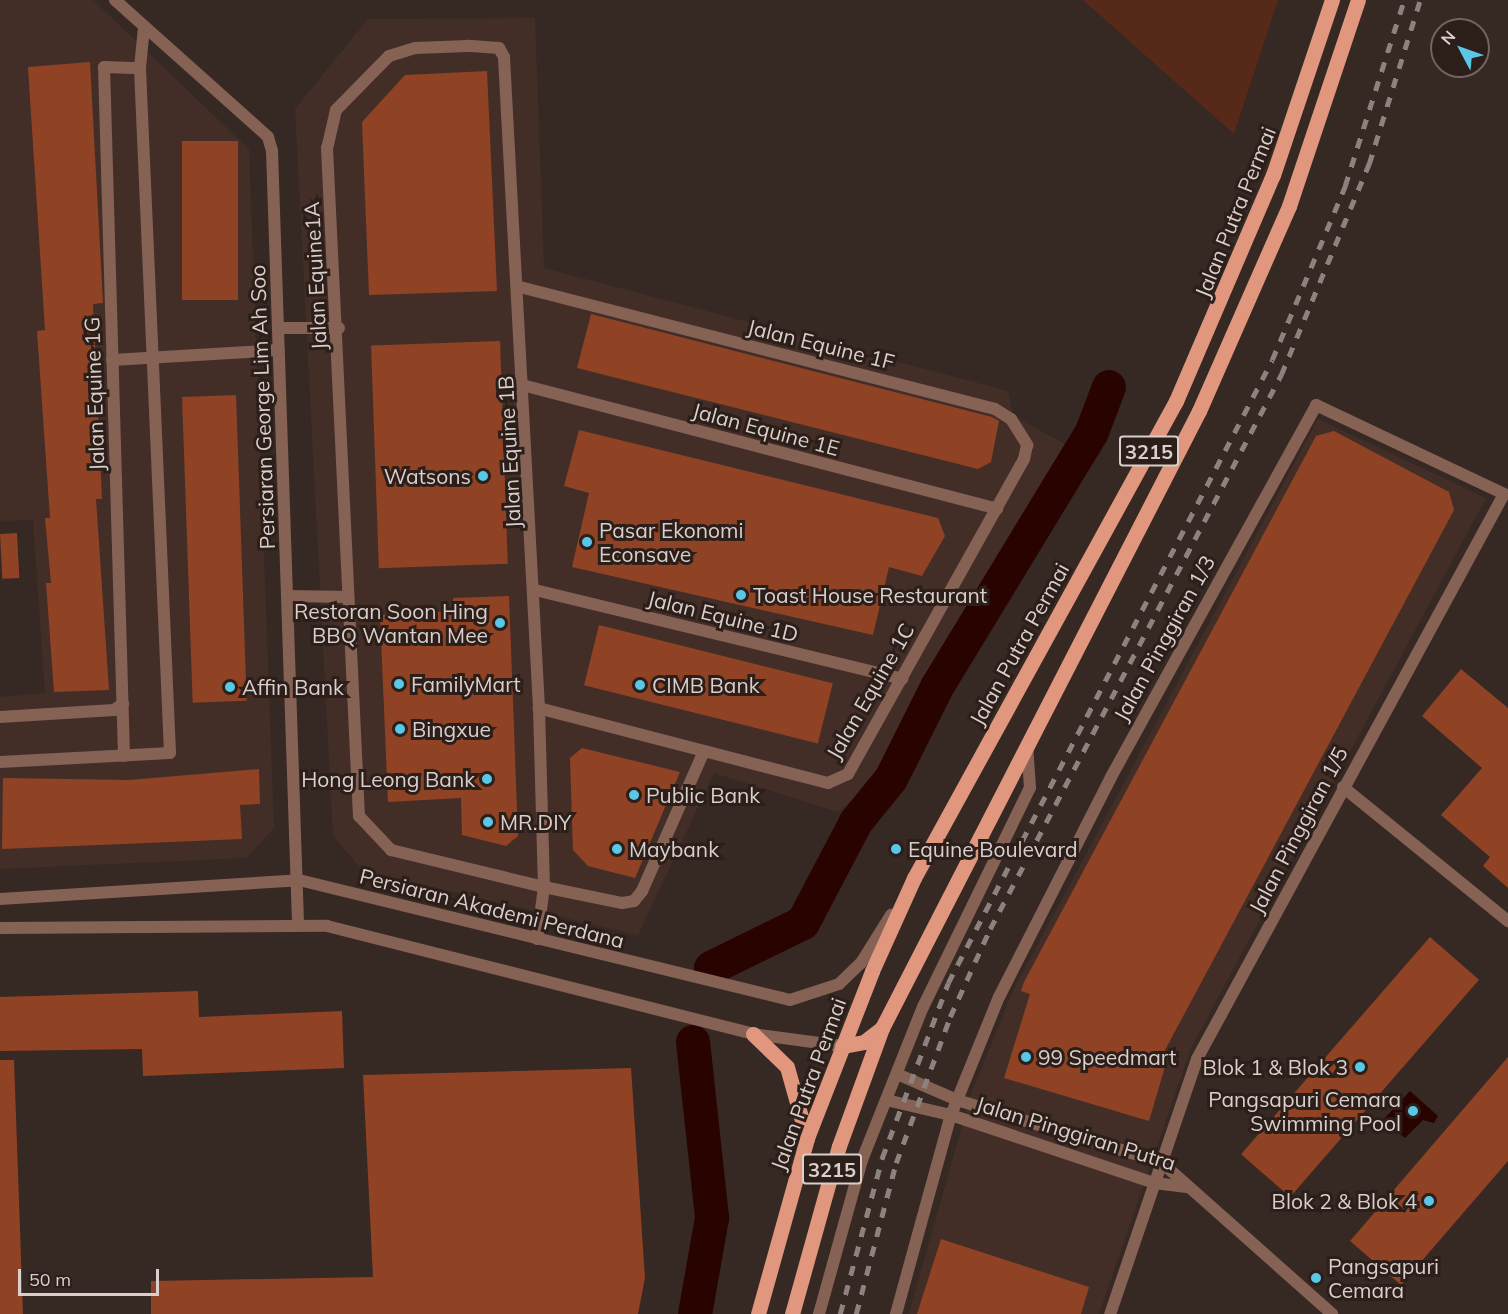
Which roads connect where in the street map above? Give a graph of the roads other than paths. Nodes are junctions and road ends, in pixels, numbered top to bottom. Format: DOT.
graph roads {
  1 [pos="115,0"];
  2 [pos="1332,0"];
  3 [pos="1358,0"];
  4 [pos="144,27"];
  5 [pos="468,46"];
  6 [pos="140,68"];
  7 [pos="520,287"];
  8 [pos="278,328"];
  9 [pos="339,328"];
  10 [pos="279,350"];
  11 [pos="154,358"];
  12 [pos="112,360"];
  13 [pos="526,386"];
  14 [pos="1506,490"];
  15 [pos="997,508"];
  16 [pos="1486,525"];
  17 [pos="535,590"];
  18 [pos="288,596"];
  19 [pos="348,597"];
  20 [pos="902,679"];
  21 [pos="123,704"];
  22 [pos="539,708"];
  23 [pos="0,717"];
  24 [pos="1027,742"];
  25 [pos="704,751"];
  26 [pos="124,756"];
  27 [pos="0,762"];
  28 [pos="1343,787"];
  29 [pos="914,878"];
  30 [pos="298,880"];
  31 [pos="544,887"];
  32 [pos="0,899"];
  33 [pos="1508,921"];
  34 [pos="298,924"];
  35 [pos="0,928"];
  36 [pos="537,939"];
  37 [pos="882,1028"];
  38 [pos="753,1034"];
  39 [pos="842,1046"];
  40 [pos="897,1074"];
  41 [pos="886,1100"];
  42 [pos="957,1100"];
  43 [pos="951,1115"];
  44 [pos="807,1138"];
  45 [pos="1161,1162"];
  46 [pos="1154,1183"];
  47 [pos="1190,1187"];
  48 [pos="758,1314"];
  49 [pos="792,1314"];
  50 [pos="819,1314"];
  51 [pos="896,1314"];
  52 [pos="1110,1314"];
  53 [pos="1332,1314"];
  1 -- 4 [label="street, Persiaran George Lim Ah Soo"];
  2 -- 29 [label="main road, Jalan Putra Permai / 3215"];
  3 -- 24 [label="main road, 3215"];
  4 -- 6 [label="street"];
  4 -- 8 [label="street, Persiaran George Lim Ah Soo"];
  5 -- 7 [label="street, Jalan Equine 1B"];
  5 -- 9 [label="street, Jalan Equine1A"];
  6 -- 11 [label="street"];
  6 -- 12 [label="street, Jalan Equine 1G"];
  7 -- 13 [label="street, Jalan Equine 1B"];
  7 -- 15 [label="street, Jalan Equine 1F"];
  8 -- 9 [label="street"];
  8 -- 10 [label="street, Persiaran George Lim Ah Soo"];
  9 -- 19 [label="street, Jalan Equine1A"];
  10 -- 11 [label="street"];
  10 -- 18 [label="street, Persiaran George Lim Ah Soo"];
  11 -- 12 [label="street"];
  11 -- 26 [label="street"];
  12 -- 21 [label="street, Jalan Equine 1G"];
  13 -- 15 [label="street, Jalan Equine 1E"];
  13 -- 17 [label="street, Jalan Equine 1B"];
  14 -- 16 [label="street, Jalan Pinggiran 1/3"];
  14 -- 42 [label="street, Jalan Pinggiran 1/3"];
  15 -- 20 [label="street, Jalan Equine 1C"];
  16 -- 28 [label="street, Jalan Pinggiran 1/5"];
  17 -- 20 [label="street, Jalan Equine 1D"];
  17 -- 22 [label="street, Jalan Equine 1B"];
  18 -- 19 [label="street"];
  18 -- 30 [label="street, Persiaran George Lim Ah Soo"];
  19 -- 31 [label="street, Jalan Equine1A"];
  20 -- 25 [label="street, Jalan Equine 1C"];
  21 -- 23 [label="street"];
  21 -- 26 [label="street, Jalan Equine 1G"];
  22 -- 25 [label="street, Jalan Equine 1C"];
  22 -- 31 [label="street, Jalan Equine 1B"];
  24 -- 37 [label="main road, 3215"];
  24 -- 40 [label="street"];
  25 -- 31 [label="street"];
  26 -- 27 [label="street"];
  28 -- 33 [label="street"];
  28 -- 45 [label="street, Jalan Pinggiran 1/5"];
  29 -- 36 [label="street, Persiaran Akademi Perdana"];
  29 -- 39 [label="main road, Jalan Putra Permai / 3215"];
  30 -- 32 [label="street, Persiaran Akademi Perdana"];
  30 -- 34 [label="street, Persiaran George Lim Ah Soo"];
  30 -- 36 [label="street, Persiaran Akademi Perdana"];
  31 -- 36 [label="street, Jalan Equine 1B"];
  34 -- 35 [label="street"];
  34 -- 38 [label="street"];
  37 -- 39 [label="main road"];
  37 -- 49 [label="main road, 3215"];
  38 -- 39 [label="street"];
  38 -- 44 [label="main road"];
  39 -- 44 [label="main road, Jalan Putra Permai / 3215"];
  40 -- 41 [label="street"];
  40 -- 42 [label="street, Jalan Pinggiran Putra"];
  41 -- 43 [label="street, Jalan Pinggiran Putra"];
  41 -- 50 [label="street"];
  42 -- 43 [label="street, Jalan Pinggiran 1/3"];
  42 -- 45 [label="street, Jalan Pinggiran Putra"];
  43 -- 46 [label="street, Jalan Pinggiran Putra"];
  43 -- 51 [label="street, Jalan Pinggiran 1/3"];
  44 -- 48 [label="main road, Jalan Putra Permai / 3215"];
  45 -- 46 [label="street, Jalan Pinggiran 1/5"];
  45 -- 47 [label="street, Jalan Pinggiran Putra"];
  46 -- 47 [label="street, Jalan Pinggiran Putra"];
  46 -- 52 [label="street, Jalan Pinggiran 1/5"];
  47 -- 53 [label="street, Jalan Pinggiran Putra"];
}
